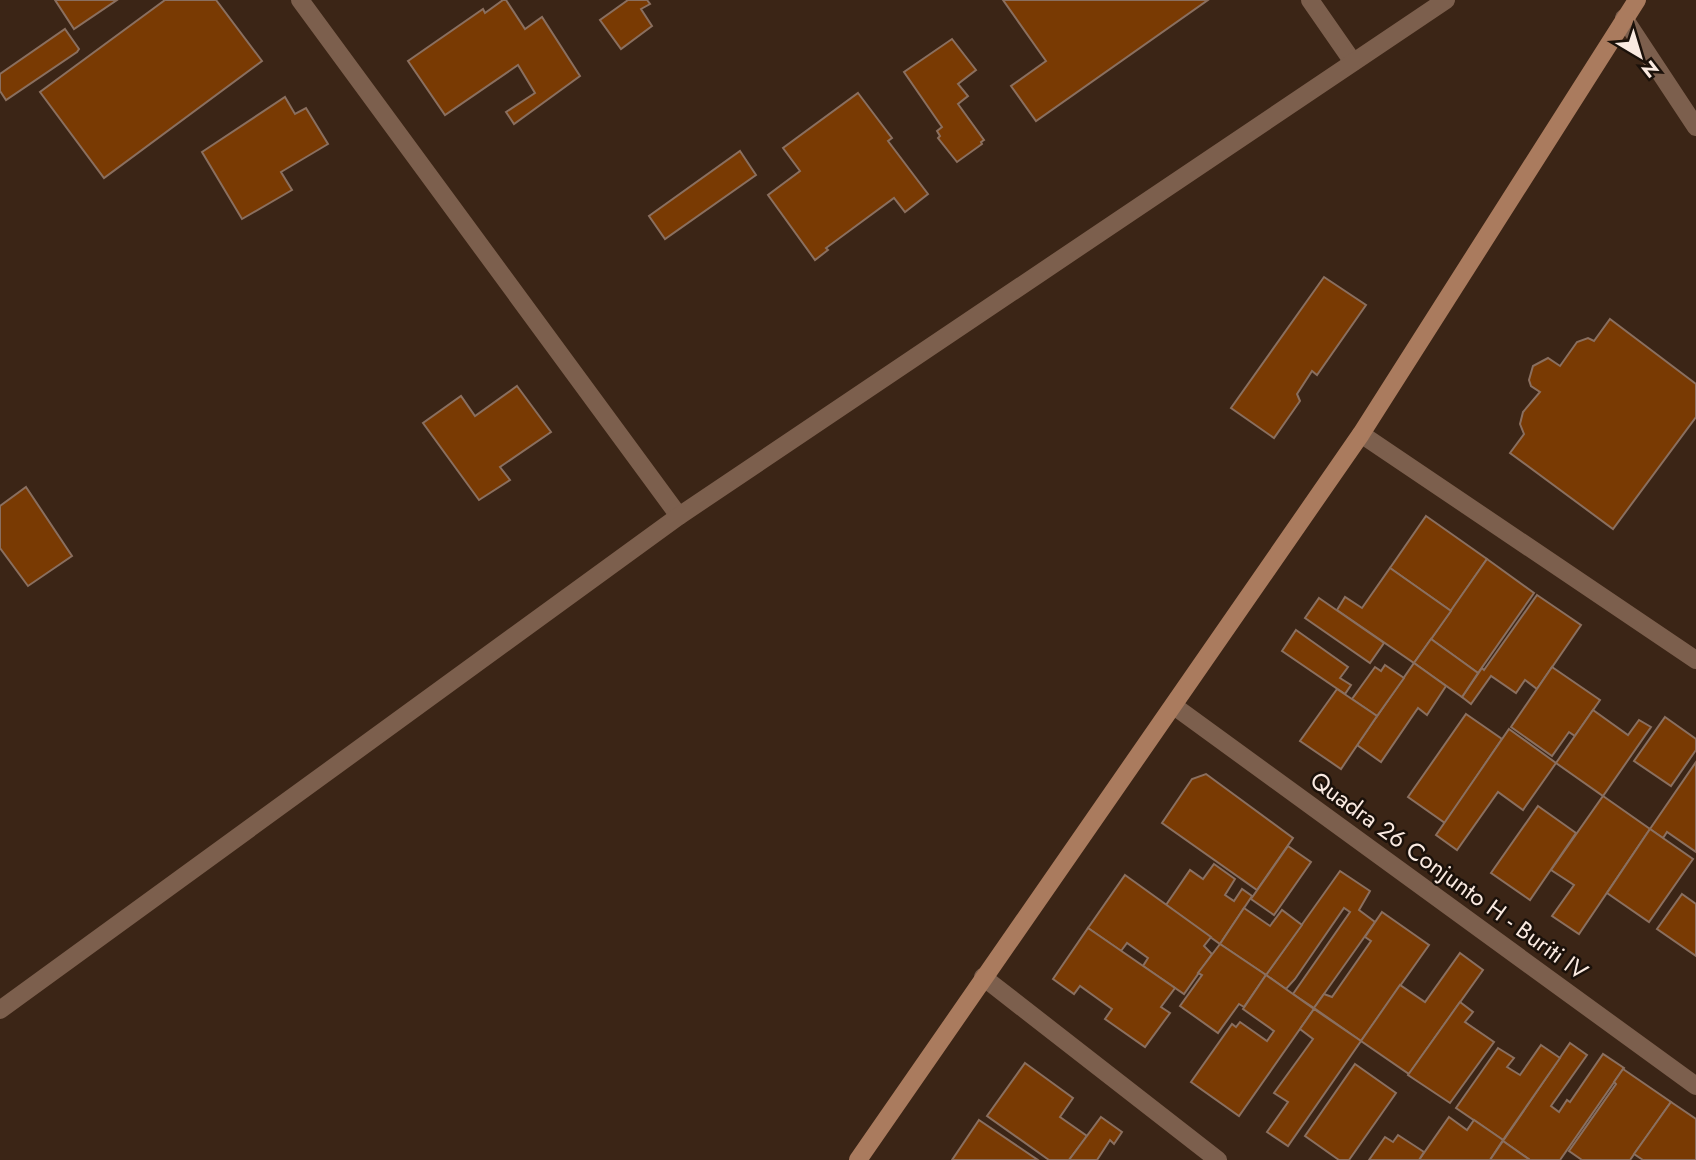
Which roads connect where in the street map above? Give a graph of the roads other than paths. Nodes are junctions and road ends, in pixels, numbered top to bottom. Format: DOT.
graph roads {
  1 [pos="300,0"];
  2 [pos="1310,0"];
  3 [pos="1446,0"];
  4 [pos="1637,0"];
  5 [pos="1624,18"];
  6 [pos="1353,62"];
  7 [pos="1696,127"];
  8 [pos="1361,434"];
  9 [pos="679,516"];
  10 [pos="1696,660"];
  11 [pos="1174,706"];
  12 [pos="983,978"];
  13 [pos="0,1010"];
  14 [pos="1696,1086"];
  15 [pos="858,1160"];
  16 [pos="1218,1160"];
  1 -- 9 [label="street"];
  2 -- 6 [label="street"];
  3 -- 6 [label="street"];
  4 -- 5 [label="street"];
  5 -- 7 [label="street"];
  5 -- 8 [label="street"];
  6 -- 9 [label="street"];
  8 -- 10 [label="street"];
  8 -- 11 [label="street"];
  9 -- 13 [label="street"];
  11 -- 12 [label="street"];
  11 -- 14 [label="street, Quadra 26 Conjunto H - Buriti IV"];
  12 -- 15 [label="street"];
  12 -- 16 [label="street"];
}
